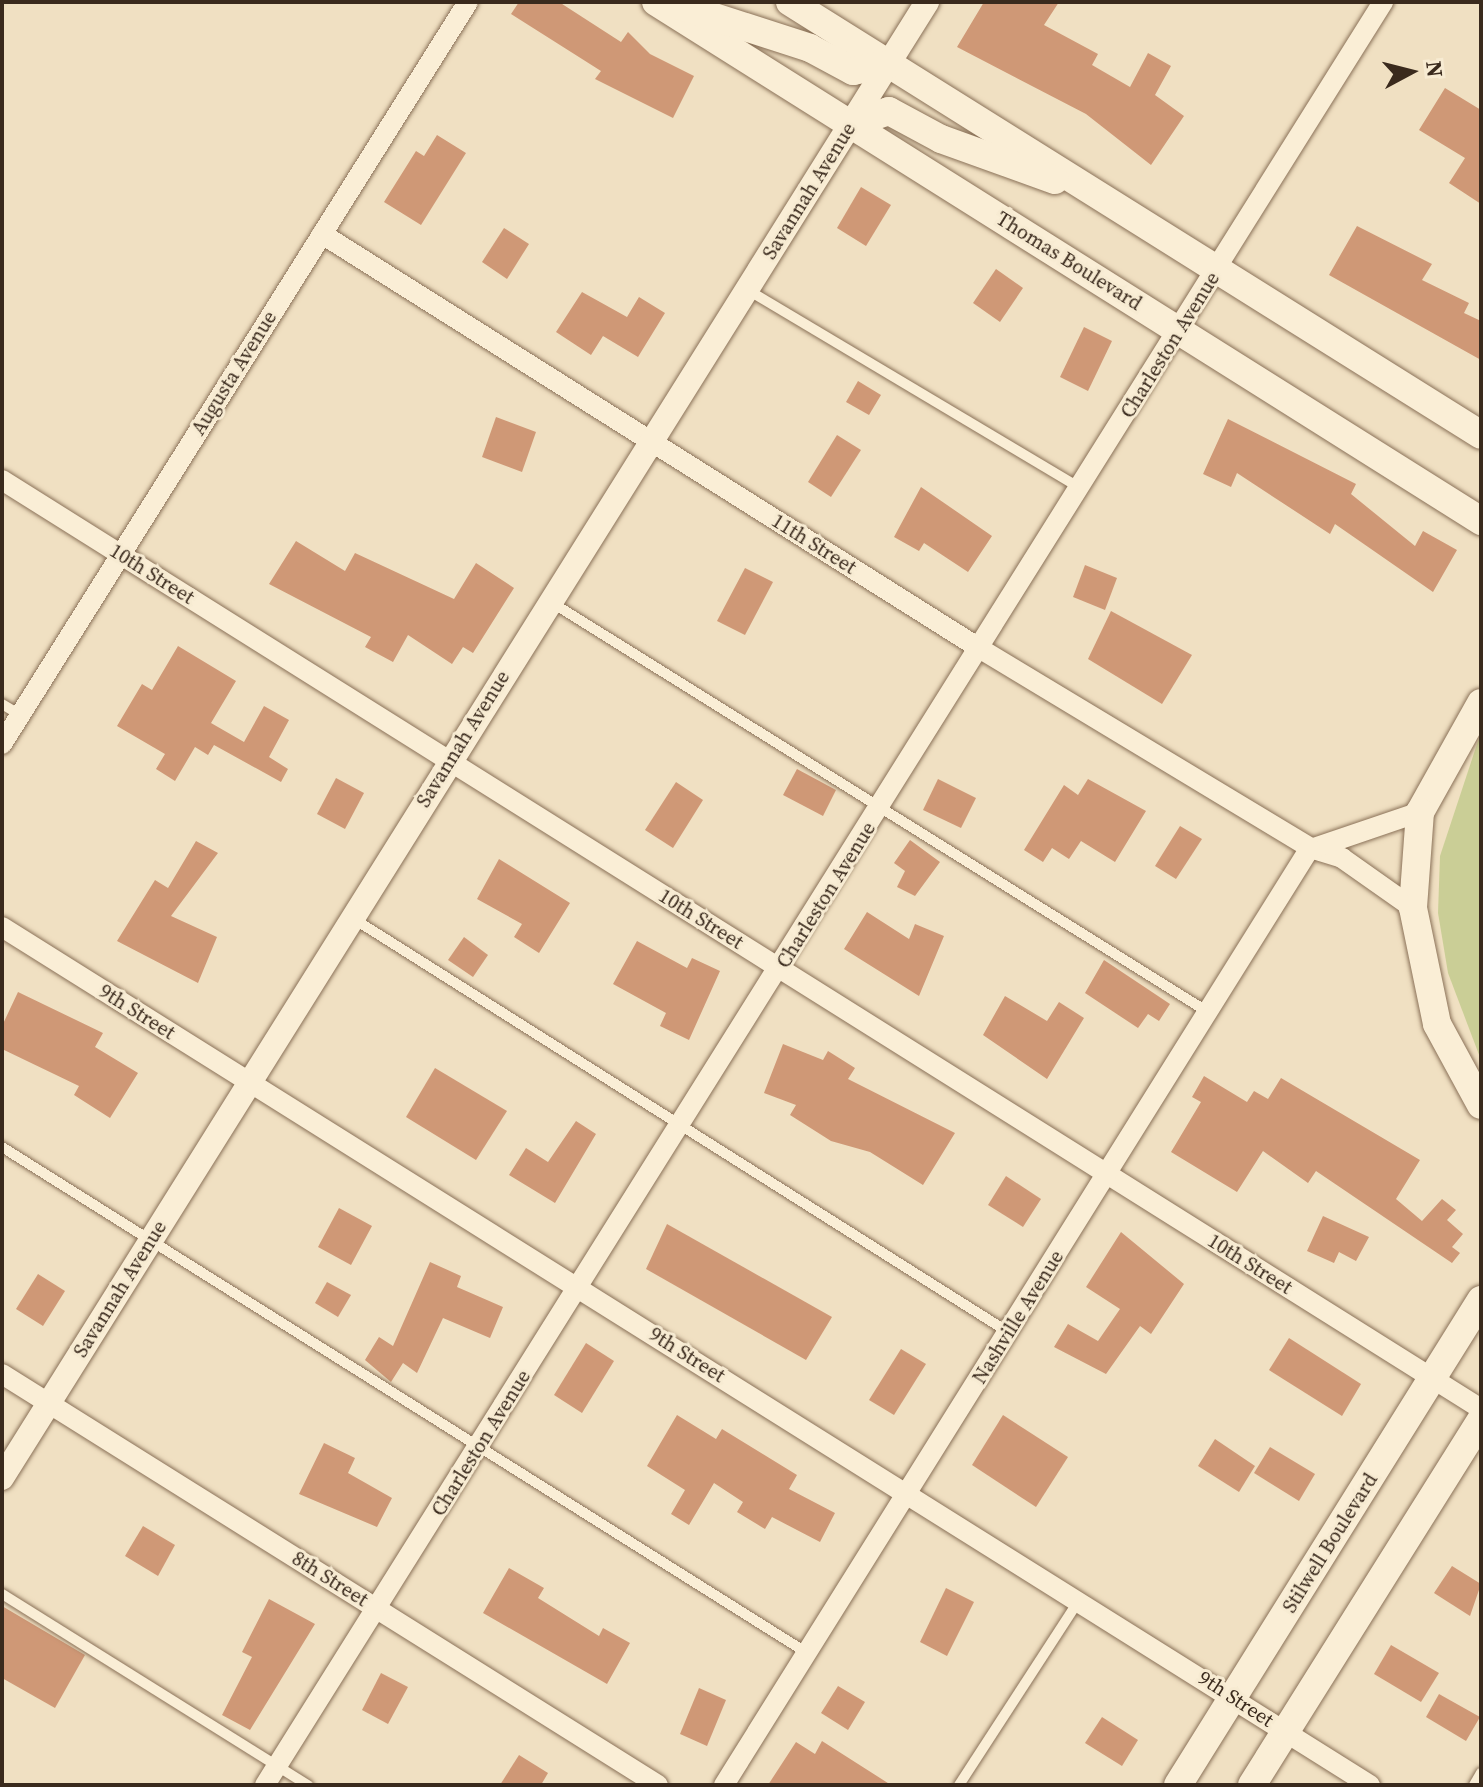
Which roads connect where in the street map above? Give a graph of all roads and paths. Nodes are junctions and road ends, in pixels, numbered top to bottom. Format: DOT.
graph roads {
  1 [pos="468,2"];
  2 [pos="656,2"];
  3 [pos="666,2"];
  4 [pos="790,2"];
  5 [pos="927,2"];
  6 [pos="1383,2"];
  7 [pos="889,64"];
  8 [pos="851,124"];
  9 [pos="1087,189"];
  10 [pos="322,234"];
  11 [pos="1217,271"];
  12 [pos="747,289"];
  13 [pos="1179,331"];
  14 [pos="1481,435"];
  15 [pos="652,442"];
  16 [pos="2,480"];
  17 [pos="1080,488"];
  18 [pos="1481,521"];
  19 [pos="120,554"];
  20 [pos="551,602"];
  21 [pos="979,648"];
  22 [pos="1481,703"];
  23 [pos="2,704"];
  24 [pos="20,715"];
  25 [pos="2,744"];
  26 [pos="449,761"];
  27 [pos="881,807"];
  28 [pos="1420,812"];
  29 [pos="1310,848"];
  30 [pos="1413,908"];
  31 [pos="351,917"];
  32 [pos="2,927"];
  33 [pos="780,969"];
  34 [pos="1210,1013"];
  35 [pos="248,1082"];
  36 [pos="1481,1105"];
  37 [pos="682,1128"];
  38 [pos="2,1147"];
  39 [pos="1108,1175"];
  40 [pos="149,1240"];
  41 [pos="580,1288"];
  42 [pos="1481,1300"];
  43 [pos="1008,1332"];
  44 [pos="2,1374"];
  45 [pos="1433,1379"];
  46 [pos="48,1404"];
  47 [pos="1481,1409"];
  48 [pos="1481,1420"];
  49 [pos="477,1447"];
  50 [pos="2,1478"];
  51 [pos="908,1494"];
  52 [pos="2,1594"];
  53 [pos="1079,1600"];
  54 [pos="376,1608"];
  55 [pos="807,1653"];
  56 [pos="1233,1697"];
  57 [pos="1286,1731"];
  58 [pos="277,1765"];
  59 [pos="1481,1773"];
  60 [pos="265,1785"];
  61 [pos="308,1785"];
  62 [pos="658,1785"];
  63 [pos="724,1785"];
  64 [pos="959,1785"];
  65 [pos="1178,1785"];
  66 [pos="1252,1785"];
  67 [pos="1370,1785"];
  68 [pos="1474,1785"];
  1 -- 10 [label="street, Augusta Avenue"];
  2 -- 8 [label="main road, Thomas Boulevard"];
  3 -- 7 [label="main road"];
  4 -- 7 [label="main road"];
  5 -- 7 [label="street, Savannah Avenue"];
  6 -- 11 [label="street, Charleston Avenue"];
  7 -- 8 [label="street, Savannah Avenue"];
  7 -- 9 [label="main road"];
  8 -- 9 [label="main road"];
  8 -- 12 [label="street, Savannah Avenue"];
  8 -- 13 [label="main road, Thomas Boulevard"];
  9 -- 11 [label="main road"];
  10 -- 15 [label="street, 11th Street"];
  10 -- 19 [label="street, Augusta Avenue"];
  11 -- 13 [label="street, Charleston Avenue"];
  11 -- 14 [label="main road"];
  12 -- 15 [label="street, Savannah Avenue"];
  12 -- 17 [label="lane"];
  13 -- 17 [label="street, Charleston Avenue"];
  13 -- 18 [label="main road, Thomas Boulevard"];
  15 -- 20 [label="street, Savannah Avenue"];
  15 -- 21 [label="street, 11th Street"];
  16 -- 19 [label="street, 10th Street"];
  17 -- 21 [label="street, Charleston Avenue"];
  19 -- 24 [label="street, Augusta Avenue"];
  19 -- 26 [label="street, 10th Street"];
  20 -- 26 [label="street, Savannah Avenue"];
  20 -- 27 [label="lane"];
  21 -- 27 [label="street, Charleston Avenue"];
  21 -- 29 [label="street, 11th Street"];
  22 -- 28 [label="main road"];
  23 -- 24 [label="lane"];
  24 -- 25 [label="street, Augusta Avenue"];
  26 -- 31 [label="street, Savannah Avenue"];
  26 -- 33 [label="street, 10th Street"];
  27 -- 33 [label="street, Charleston Avenue"];
  27 -- 34 [label="lane"];
  28 -- 29 [label="street"];
  28 -- 30 [label="main road"];
  29 -- 30 [label="street, 11th Street"];
  29 -- 34 [label="street, Nashville Avenue"];
  30 -- 36 [label="main road"];
  31 -- 35 [label="street, Savannah Avenue"];
  31 -- 37 [label="lane"];
  32 -- 35 [label="street, 9th Street"];
  33 -- 37 [label="street, Charleston Avenue"];
  33 -- 39 [label="street, 10th Street"];
  34 -- 39 [label="street, Nashville Avenue"];
  35 -- 40 [label="street, Savannah Avenue"];
  35 -- 41 [label="street, 9th Street"];
  37 -- 41 [label="street, Charleston Avenue"];
  37 -- 43 [label="lane"];
  38 -- 40 [label="lane"];
  39 -- 43 [label="street, Nashville Avenue"];
  39 -- 45 [label="street, 10th Street"];
  40 -- 46 [label="street, Savannah Avenue"];
  40 -- 49 [label="lane"];
  41 -- 49 [label="street, Charleston Avenue"];
  41 -- 51 [label="street, 9th Street"];
  42 -- 45 [label="main road, Stilwell Boulevard"];
  43 -- 51 [label="street, Nashville Avenue"];
  44 -- 46 [label="street, 8th Street"];
  45 -- 47 [label="street, 10th Street"];
  45 -- 56 [label="main road, Stilwell Boulevard"];
  46 -- 50 [label="street, Savannah Avenue"];
  46 -- 54 [label="street, 8th Street"];
  48 -- 57 [label="main road"];
  49 -- 54 [label="street, Charleston Avenue"];
  49 -- 55 [label="lane"];
  51 -- 53 [label="street, 9th Street"];
  51 -- 55 [label="street, Nashville Avenue"];
  52 -- 58 [label="lane"];
  53 -- 56 [label="street, 9th Street"];
  53 -- 64 [label="lane"];
  54 -- 58 [label="street, Charleston Avenue"];
  54 -- 62 [label="street, 8th Street"];
  55 -- 63 [label="street, Nashville Avenue"];
  56 -- 57 [label="street, 9th Street"];
  56 -- 65 [label="main road, Stilwell Boulevard"];
  57 -- 66 [label="main road"];
  57 -- 67 [label="street, 9th Street"];
  58 -- 60 [label="street, Charleston Avenue"];
  58 -- 61 [label="lane"];
  59 -- 68 [label="lane"];
}
